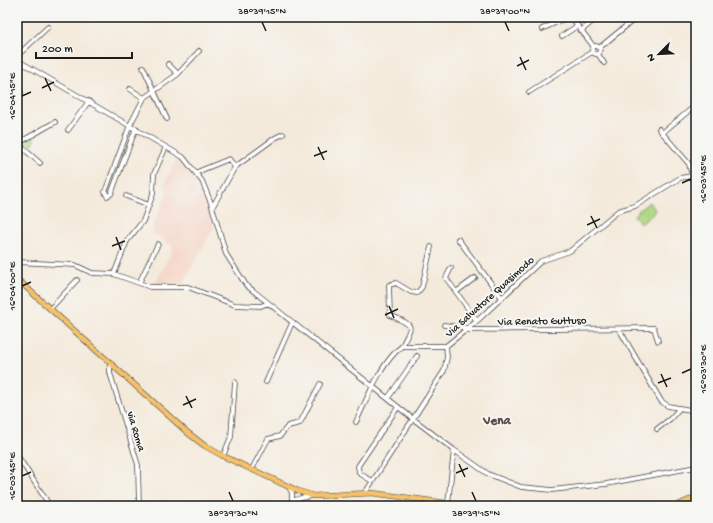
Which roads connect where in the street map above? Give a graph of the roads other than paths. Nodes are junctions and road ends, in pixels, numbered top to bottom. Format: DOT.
graph roads {
  1 [pos="570,17"];
  2 [pos="598,17"];
  3 [pos="637,17"];
  4 [pos="577,26"];
  5 [pos="48,28"];
  6 [pos="542,29"];
  7 [pos="581,31"];
  8 [pos="562,36"];
  9 [pos="594,47"];
  10 [pos="599,48"];
  11 [pos="199,51"];
  12 [pos="592,52"];
  13 [pos="598,54"];
  14 [pos="17,56"];
  15 [pos="17,60"];
  16 [pos="604,63"];
  17 [pos="168,64"];
  18 [pos="143,67"];
  19 [pos="178,74"];
  20 [pos="130,89"];
  21 [pos="154,89"];
  22 [pos="17,90"];
  23 [pos="529,92"];
  24 [pos="17,97"];
  25 [pos="144,98"];
  26 [pos="89,101"];
  27 [pos="696,105"];
  28 [pos="167,119"];
  29 [pos="55,122"];
  30 [pos="130,125"];
  31 [pos="136,128"];
  32 [pos="659,129"];
  33 [pos="68,130"];
  34 [pos="662,133"];
  35 [pos="283,134"];
  36 [pos="17,144"];
  37 [pos="165,149"];
  38 [pos="40,163"];
  39 [pos="235,167"];
  40 [pos="197,172"];
  41 [pos="692,176"];
  42 [pos="696,182"];
  43 [pos="126,196"];
  44 [pos="149,205"];
  45 [pos="212,207"];
  46 [pos="458,239"];
  47 [pos="158,244"];
  48 [pos="431,247"];
  49 [pos="17,262"];
  50 [pos="451,268"];
  51 [pos="114,274"];
  52 [pos="474,278"];
  53 [pos="17,279"];
  54 [pos="77,280"];
  55 [pos="139,283"];
  56 [pos="456,292"];
  57 [pos="502,298"];
  58 [pos="268,303"];
  59 [pos="50,309"];
  60 [pos="477,321"];
  61 [pos="292,323"];
  62 [pos="444,325"];
  63 [pos="467,329"];
  64 [pos="619,329"];
  65 [pos="658,341"];
  66 [pos="402,346"];
  67 [pos="446,346"];
  68 [pos="417,356"];
  69 [pos="692,361"];
  70 [pos="110,362"];
  71 [pos="696,367"];
  72 [pos="235,382"];
  73 [pos="266,382"];
  74 [pos="320,384"];
  75 [pos="374,386"];
  76 [pos="388,398"];
  77 [pos="398,407"];
  78 [pos="679,409"];
  79 [pos="696,411"];
  80 [pos="412,418"];
  81 [pos="356,422"];
  82 [pos="657,429"];
  83 [pos="454,450"];
  84 [pos="17,455"];
  85 [pos="223,456"];
  86 [pos="696,467"];
  87 [pos="252,469"];
  88 [pos="372,481"];
  89 [pos="289,487"];
  90 [pos="298,491"];
  91 [pos="365,493"];
  92 [pos="314,496"];
  93 [pos="696,497"];
  94 [pos="293,500"];
  95 [pos="448,503"];
  96 [pos="50,506"];
  97 [pos="139,506"];
  98 [pos="287,506"];
  99 [pos="468,506"];
  100 [pos="676,506"];
  1 -- 4 [label="street"];
  1 -- 6 [label="street"];
  2 -- 7 [label="street"];
  3 -- 10 [label="street"];
  4 -- 7 [label="street"];
  4 -- 8 [label="street"];
  5 -- 14 [label="street"];
  7 -- 9 [label="street"];
  9 -- 10 [label="street"];
  9 -- 12 [label="street"];
  10 -- 13 [label="street"];
  11 -- 19 [label="street"];
  12 -- 13 [label="street"];
  12 -- 23 [label="street"];
  13 -- 16 [label="street"];
  15 -- 26 [label="street"];
  17 -- 19 [label="street"];
  18 -- 21 [label="street"];
  19 -- 21 [label="street"];
  20 -- 25 [label="street"];
  21 -- 25 [label="street"];
  21 -- 28 [label="street"];
  22 -- 24 [label="street"];
  25 -- 30 [label="street"];
  26 -- 30 [label="street"];
  26 -- 33 [label="street"];
  27 -- 34 [label="street"];
  29 -- 36 [label="street"];
  30 -- 31 [label="street"];
  30 -- 31 [label="street"];
  31 -- 40 [label="street"];
  32 -- 34 [label="street"];
  34 -- 41 [label="street"];
  35 -- 39 [label="street"];
  36 -- 38 [label="street"];
  37 -- 44 [label="street"];
  39 -- 40 [label="street"];
  39 -- 45 [label="street"];
  40 -- 45 [label="street"];
  41 -- 42 [label="street"];
  41 -- 57 [label="street, Via Salvatore Quasimodo"];
  43 -- 44 [label="street"];
  44 -- 51 [label="street"];
  45 -- 58 [label="street"];
  46 -- 57 [label="street"];
  47 -- 55 [label="street"];
  48 -- 66 [label="street"];
  49 -- 51 [label="street"];
  50 -- 56 [label="street"];
  51 -- 55 [label="street"];
  52 -- 56 [label="street"];
  53 -- 59 [label="main road"];
  54 -- 59 [label="street"];
  55 -- 58 [label="street"];
  56 -- 60 [label="street"];
  57 -- 60 [label="street, Via Salvatore Quasimodo"];
  58 -- 61 [label="street"];
  59 -- 70 [label="main road"];
  60 -- 63 [label="street, Via Salvatore Quasimodo"];
  61 -- 73 [label="street"];
  61 -- 75 [label="street"];
  62 -- 63 [label="street, Via Renato Guttuso"];
  63 -- 64 [label="street, Via Renato Guttuso"];
  63 -- 67 [label="street, Via Salvatore Quasimodo"];
  64 -- 65 [label="street, Via Renato Guttuso"];
  64 -- 78 [label="street"];
  66 -- 67 [label="street, Via Salvatore Quasimodo"];
  66 -- 75 [label="street"];
  67 -- 80 [label="street"];
  68 -- 76 [label="street"];
  69 -- 71 [label="street"];
  70 -- 85 [label="main road"];
  70 -- 97 [label="street, via Roma"];
  72 -- 85 [label="street"];
  74 -- 87 [label="street"];
  75 -- 76 [label="street"];
  75 -- 81 [label="street"];
  76 -- 77 [label="street"];
  77 -- 80 [label="street"];
  77 -- 88 [label="street"];
  78 -- 79 [label="street"];
  78 -- 82 [label="street"];
  80 -- 83 [label="street"];
  80 -- 88 [label="street"];
  83 -- 86 [label="street"];
  83 -- 95 [label="street"];
  84 -- 96 [label="street"];
  85 -- 87 [label="main road"];
  87 -- 89 [label="main road"];
  88 -- 91 [label="street"];
  89 -- 90 [label="main road"];
  89 -- 94 [label="street"];
  90 -- 92 [label="main road"];
  90 -- 94 [label="street"];
  91 -- 92 [label="main road"];
  91 -- 95 [label="main road"];
  92 -- 94 [label="street"];
  93 -- 100 [label="main road"];
  94 -- 98 [label="street"];
  95 -- 99 [label="main road"];
}
